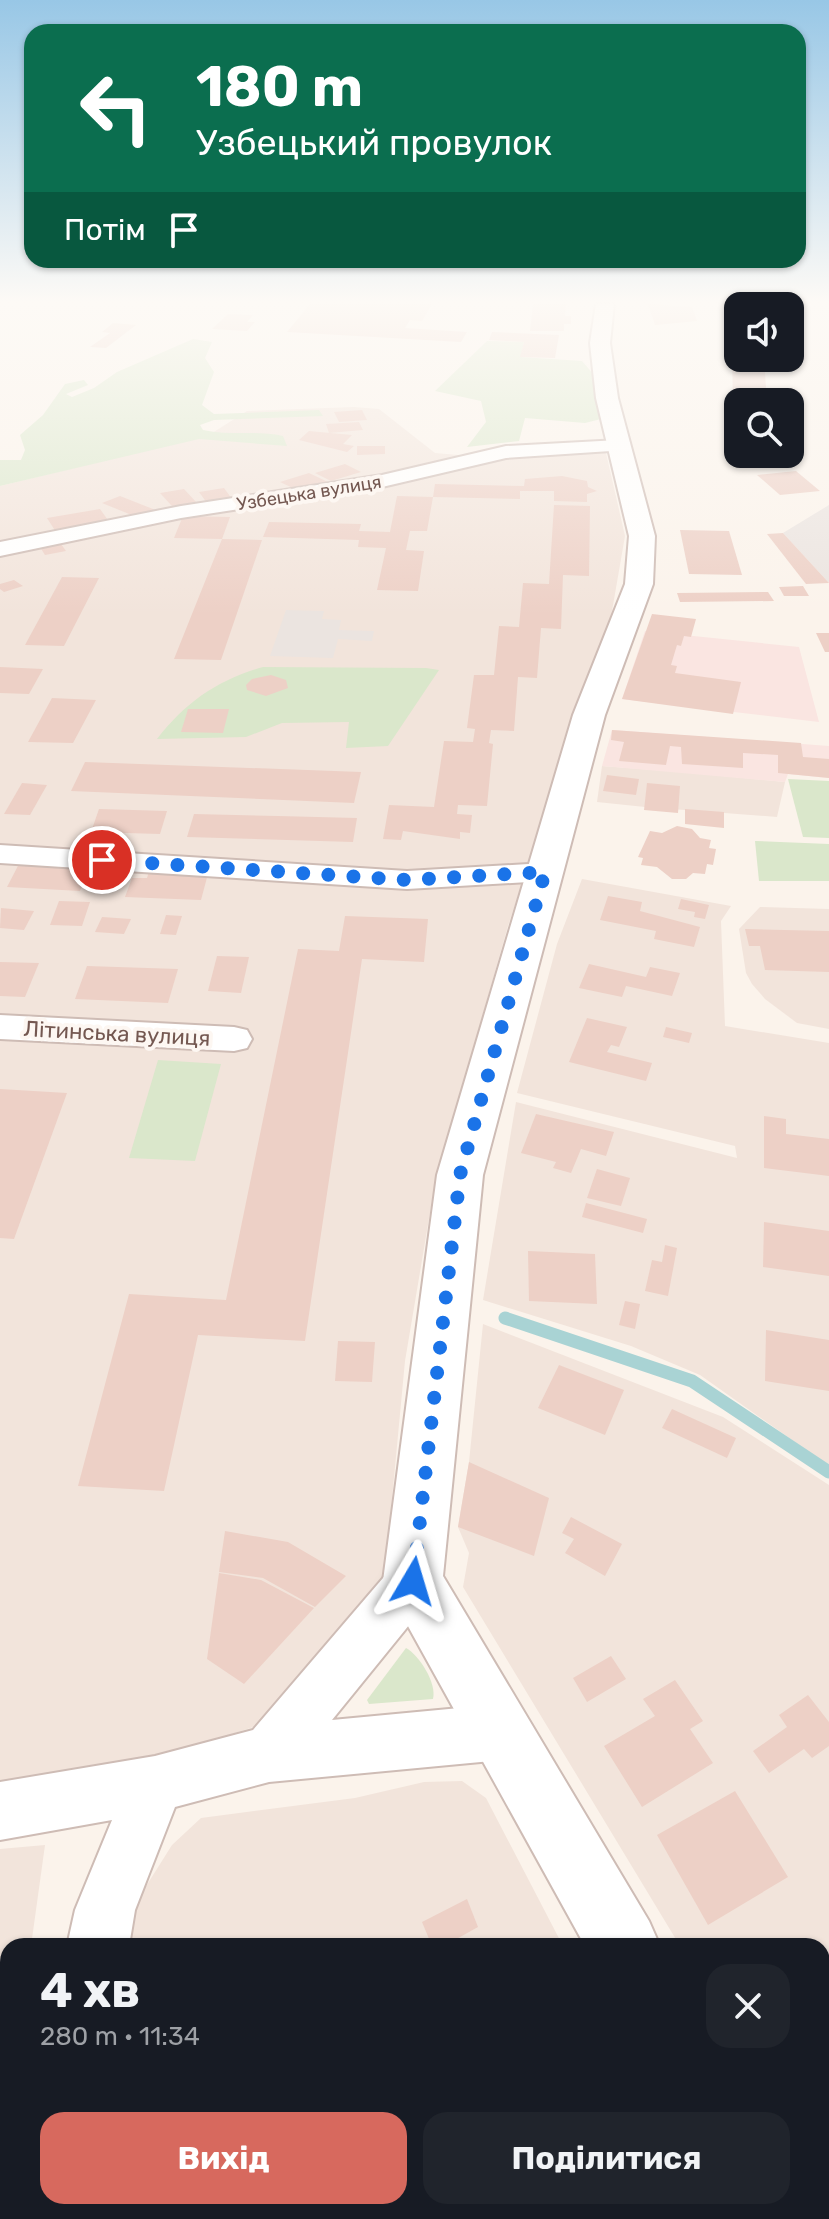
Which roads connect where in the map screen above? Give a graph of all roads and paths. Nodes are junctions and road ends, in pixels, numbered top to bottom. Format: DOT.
graph roads {
  1 [pos="609,408"];
  2 [pos="619,446"];
  3 [pos="0,549"];
  4 [pos="0,854"];
  5 [pos="545,872"];
  6 [pos="0,1027"];
  7 [pos="234,1039"];
  8 [pos="413,1581"];
  9 [pos="502,1732"];
  10 [pos="269,1754"];
  11 [pos="155,1784"];
  12 [pos="0,1811"];
  13 [pos="100,1938"];
  14 [pos="619,1938"];
  1 -- 2 [label="street"];
  2 -- 3 [label="street, Узбецька вулиця"];
  2 -- 5 [label="street"];
  4 -- 5 [label="street"];
  5 -- 8 [label="street"];
  6 -- 7 [label="street, Літинська вулиця"];
  8 -- 9 [label="street"];
  8 -- 10 [label="street"];
  9 -- 10 [label="street"];
  9 -- 14 [label="street"];
  10 -- 11 [label="street"];
  11 -- 12 [label="street"];
  11 -- 13 [label="street"];
}
